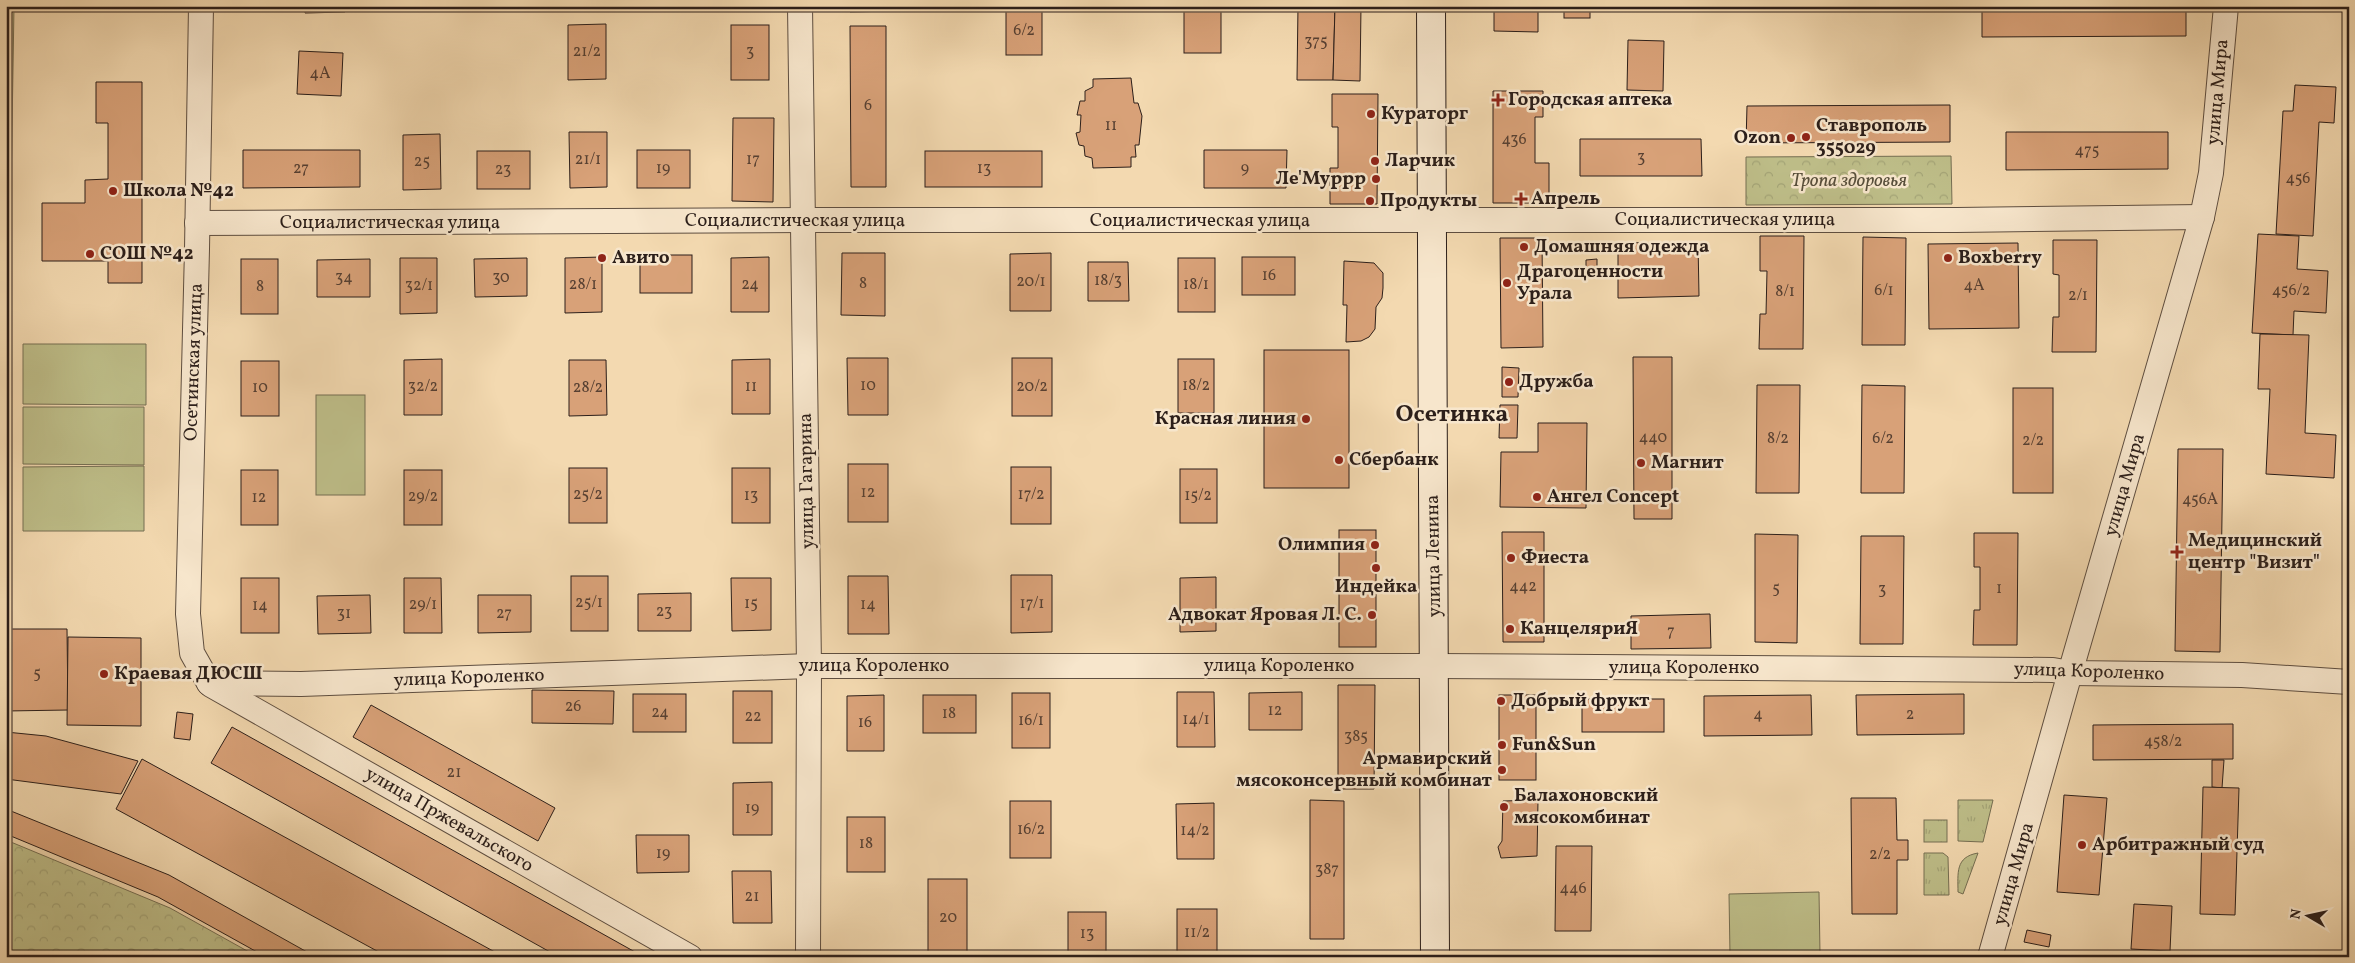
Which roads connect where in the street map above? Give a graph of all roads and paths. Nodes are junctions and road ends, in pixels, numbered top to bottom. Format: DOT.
graph roads {
  1 [pos="201,6"];
  2 [pos="800,6"];
  3 [pos="1431,6"];
  4 [pos="2226,6"];
  5 [pos="2202,217"];
  6 [pos="804,220"];
  7 [pos="1430,222"];
  8 [pos="197,224"];
  9 [pos="808,666"];
  10 [pos="1435,666"];
  11 [pos="2070,673"];
  12 [pos="2349,682"];
  13 [pos="209,683"];
  14 [pos="690,957"];
  15 [pos="808,957"];
  16 [pos="1435,957"];
  17 [pos="1990,957"];
  1 -- 8 [label="street, Осетинская улица"];
  2 -- 6 [label="street, улица Гагарина"];
  3 -- 7 [label="main road, улица Ленина"];
  4 -- 5 [label="street, улица Мира"];
  5 -- 7 [label="street, Социалистическая улица"];
  5 -- 11 [label="street, улица Мира"];
  6 -- 7 [label="street, Социалистическая улица"];
  6 -- 8 [label="street, Социалистическая улица"];
  6 -- 9 [label="street, улица Гагарина"];
  7 -- 10 [label="main road, улица Ленина"];
  8 -- 13 [label="street, Осетинская улица"];
  9 -- 10 [label="street, улица Короленко"];
  9 -- 13 [label="street, улица Короленко"];
  9 -- 15 [label="street, улица Гагарина"];
  10 -- 11 [label="street, улица Короленко"];
  10 -- 16 [label="main road, улица Ленина"];
  11 -- 12 [label="street, улица Короленко"];
  11 -- 17 [label="street, улица Мира"];
  13 -- 14 [label="street, улица Пржевальского"];
}
